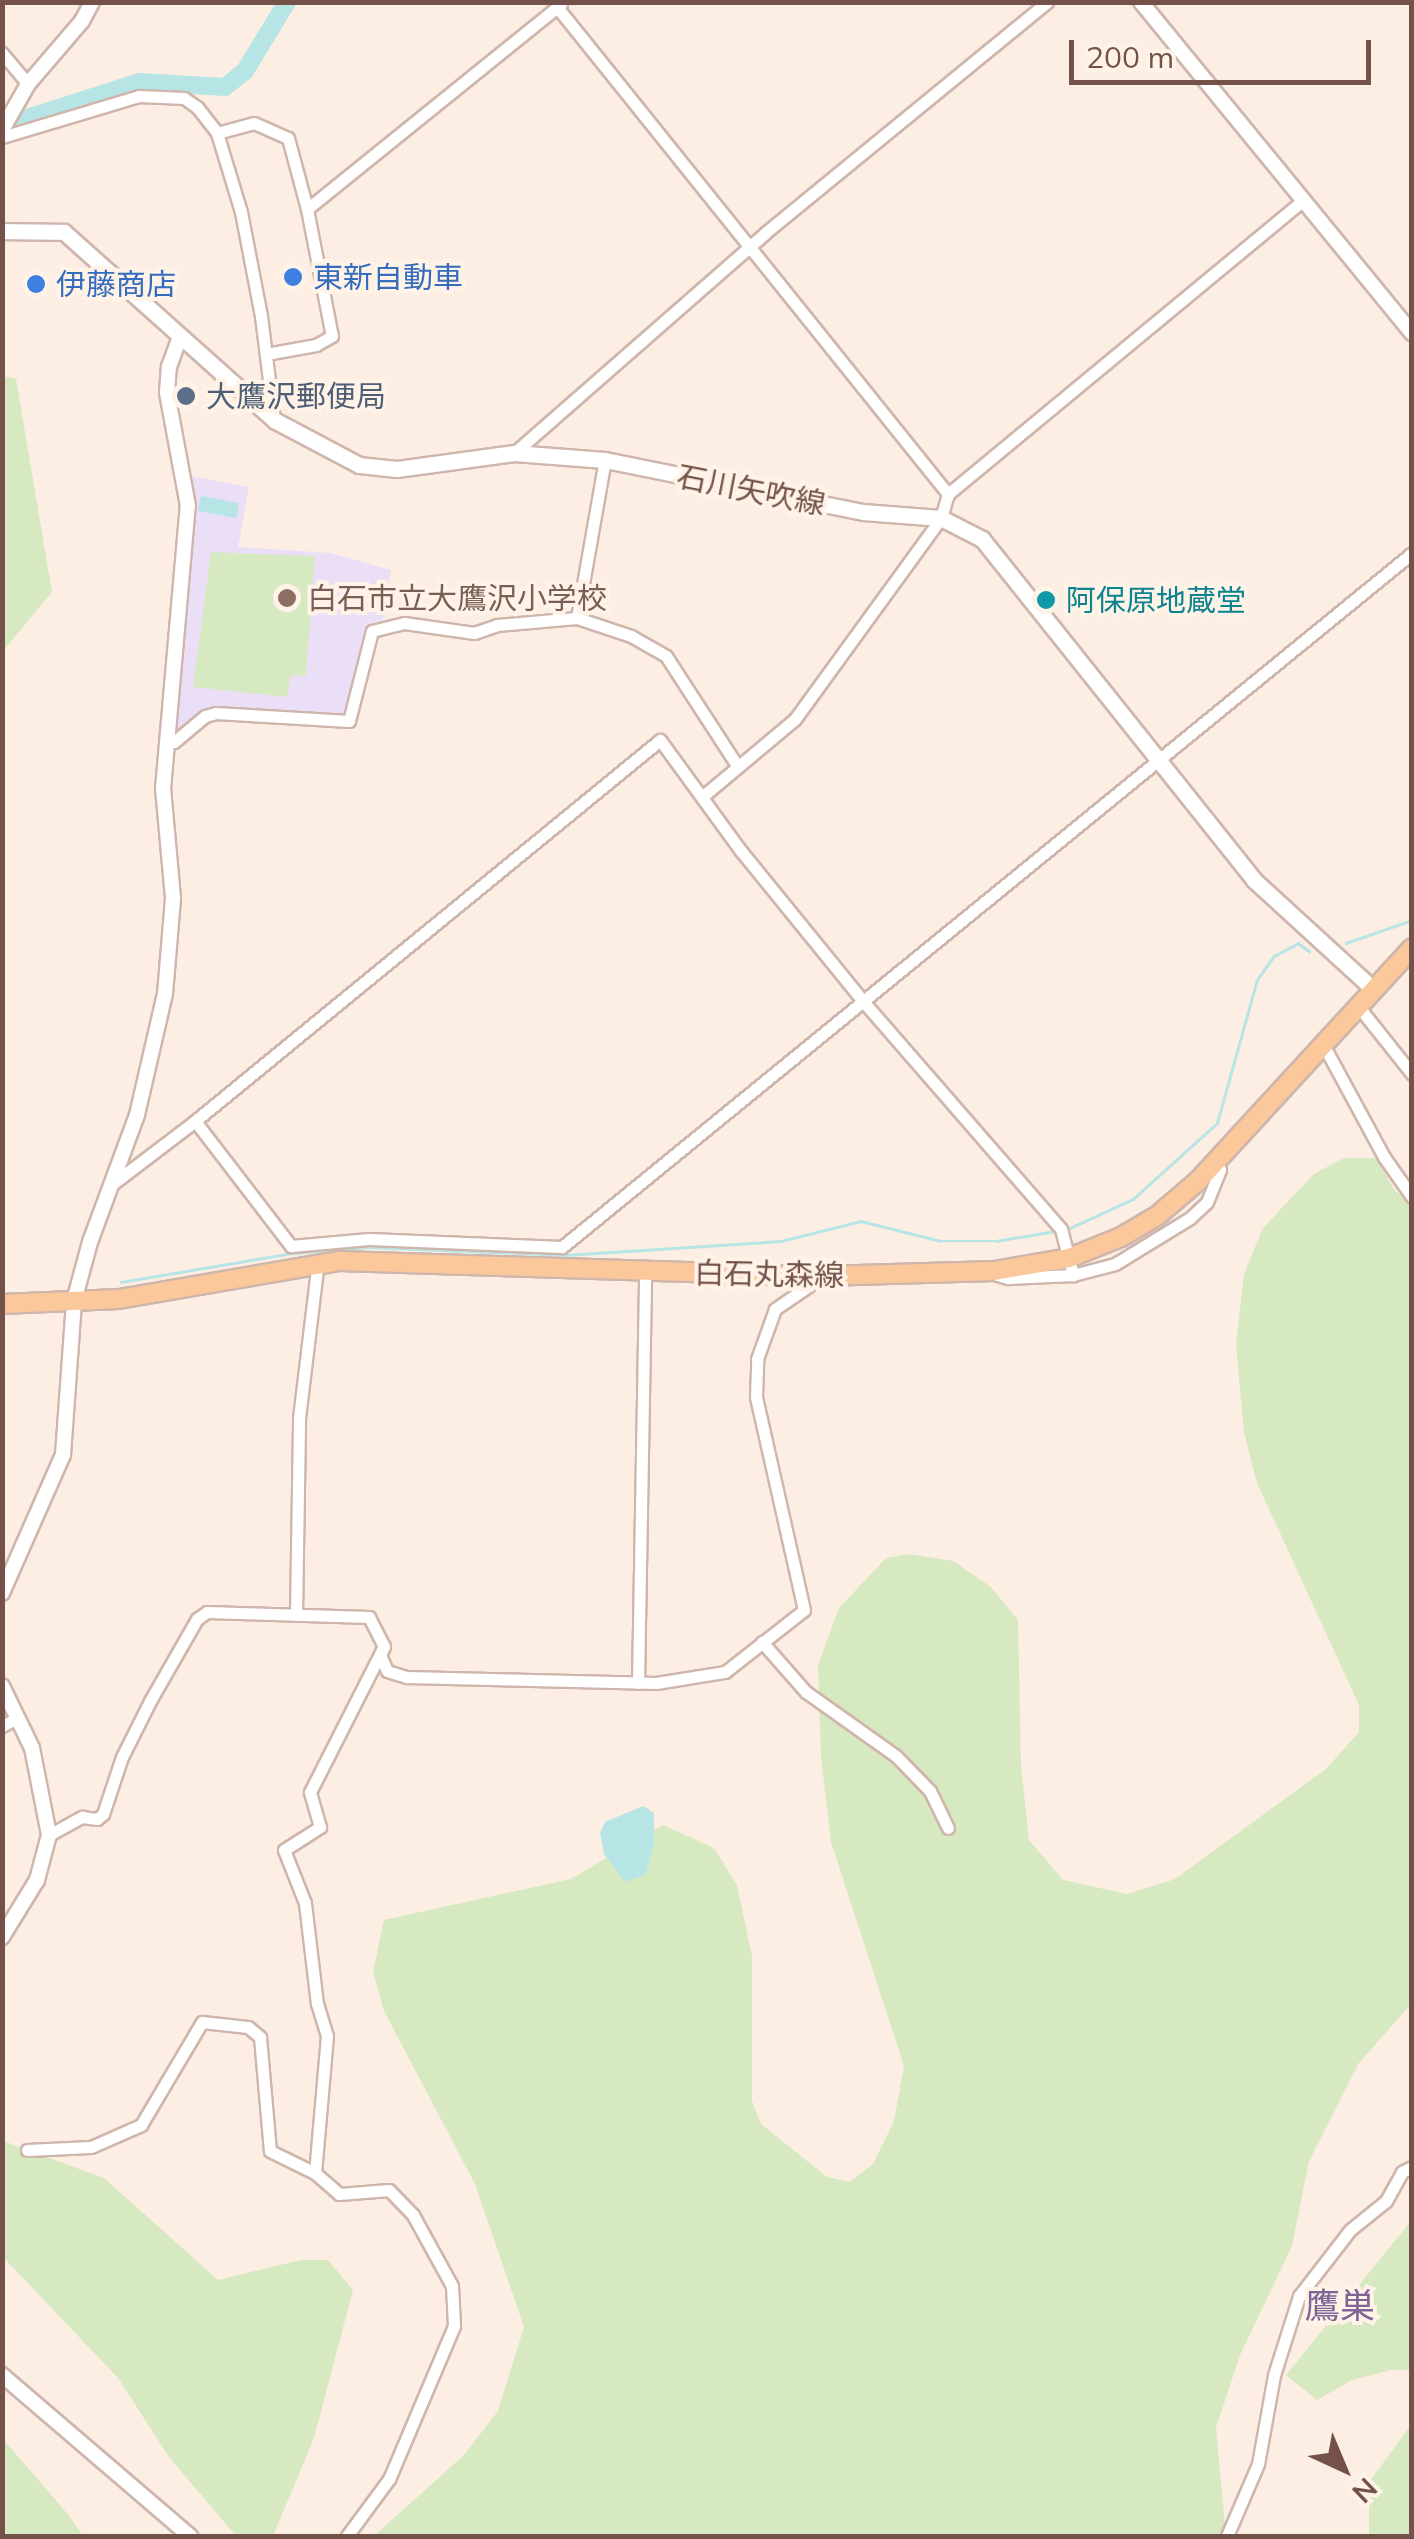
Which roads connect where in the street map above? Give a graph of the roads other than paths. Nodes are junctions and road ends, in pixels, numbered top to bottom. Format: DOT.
graph roads {
  1 [pos="92,2"];
  2 [pos="1047,2"];
  3 [pos="1140,2"];
  4 [pos="560,5"];
  5 [pos="2,52"];
  6 [pos="27,86"];
  7 [pos="2,133"];
  8 [pos="216,133"];
  9 [pos="1302,201"];
  10 [pos="307,209"];
  11 [pos="2,231"];
  12 [pos="748,247"];
  13 [pos="1412,333"];
  14 [pos="180,338"];
  15 [pos="266,354"];
  16 [pos="274,420"];
  17 [pos="514,453"];
  18 [pos="605,460"];
  19 [pos="948,494"];
  20 [pos="941,518"];
  21 [pos="1412,553"];
  22 [pos="578,618"];
  23 [pos="166,740"];
  24 [pos="1159,758"];
  25 [pos="738,767"];
  26 [pos="703,796"];
  27 [pos="1412,948"];
  28 [pos="1373,989"];
  29 [pos="862,1000"];
  30 [pos="1358,1006"];
  31 [pos="1324,1046"];
  32 [pos="1412,1074"];
  33 [pos="195,1121"];
  34 [pos="110,1184"];
  35 [pos="1412,1197"];
  36 [pos="318,1262"];
  37 [pos="1071,1266"];
  38 [pos="645,1272"];
  39 [pos="822,1276"];
  40 [pos="74,1302"];
  41 [pos="2,1304"];
  42 [pos="2,1593"];
  43 [pos="296,1614"];
  44 [pos="762,1642"];
  45 [pos="384,1646"];
  46 [pos="638,1682"];
  47 [pos="2,1686"];
  48 [pos="10,1722"];
  49 [pos="948,1828"];
  50 [pos="48,1835"];
  51 [pos="2,1937"];
  52 [pos="27,2150"];
  53 [pos="1412,2167"];
  54 [pos="315,2173"];
  55 [pos="2,2374"];
  56 [pos="190,2536"];
  57 [pos="347,2536"];
  58 [pos="1227,2536"];
  1 -- 6 [label="street"];
  2 -- 12 [label="street"];
  3 -- 9 [label="street"];
  4 -- 10 [label="street"];
  4 -- 12 [label="street"];
  5 -- 6 [label="street"];
  6 -- 7 [label="street"];
  7 -- 8 [label="street"];
  8 -- 10 [label="street"];
  8 -- 15 [label="street"];
  9 -- 13 [label="street"];
  9 -- 19 [label="street"];
  10 -- 15 [label="street"];
  11 -- 14 [label="main road, 石川矢吹線"];
  12 -- 17 [label="street"];
  12 -- 19 [label="street"];
  14 -- 16 [label="main road, 石川矢吹線"];
  14 -- 23 [label="street"];
  15 -- 16 [label="street"];
  16 -- 17 [label="main road, 石川矢吹線"];
  17 -- 18 [label="main road, 石川矢吹線"];
  18 -- 20 [label="main road, 石川矢吹線"];
  18 -- 22 [label="street"];
  19 -- 20 [label="street"];
  20 -- 24 [label="main road, 石川矢吹線"];
  20 -- 25 [label="street"];
  21 -- 24 [label="street"];
  22 -- 23 [label="street"];
  22 -- 25 [label="street"];
  23 -- 34 [label="street"];
  24 -- 28 [label="main road, 石川矢吹線"];
  24 -- 29 [label="street"];
  25 -- 26 [label="street"];
  26 -- 29 [label="street"];
  26 -- 33 [label="street"];
  27 -- 28 [label="main road, 白石丸森線"];
  28 -- 30 [label="main road, 白石丸森線"];
  29 -- 33 [label="street"];
  29 -- 37 [label="street"];
  30 -- 31 [label="main road, 白石丸森線"];
  30 -- 32 [label="street"];
  31 -- 35 [label="street"];
  31 -- 37 [label="main road, 白石丸森線"];
  33 -- 34 [label="street"];
  34 -- 40 [label="street"];
  36 -- 38 [label="main road, 白石丸森線"];
  36 -- 40 [label="main road, 白石丸森線"];
  36 -- 43 [label="street"];
  37 -- 39 [label="main road, 白石丸森線"];
  38 -- 39 [label="main road, 白石丸森線"];
  38 -- 46 [label="street"];
  39 -- 44 [label="street"];
  40 -- 41 [label="main road, 白石丸森線"];
  40 -- 42 [label="street"];
  43 -- 45 [label="street"];
  43 -- 50 [label="street"];
  44 -- 46 [label="street"];
  44 -- 49 [label="street"];
  45 -- 46 [label="street"];
  45 -- 54 [label="street"];
  47 -- 48 [label="street"];
  48 -- 50 [label="street"];
  50 -- 51 [label="street"];
  52 -- 54 [label="street"];
  53 -- 58 [label="street"];
  54 -- 57 [label="street"];
  55 -- 56 [label="street"];
}
